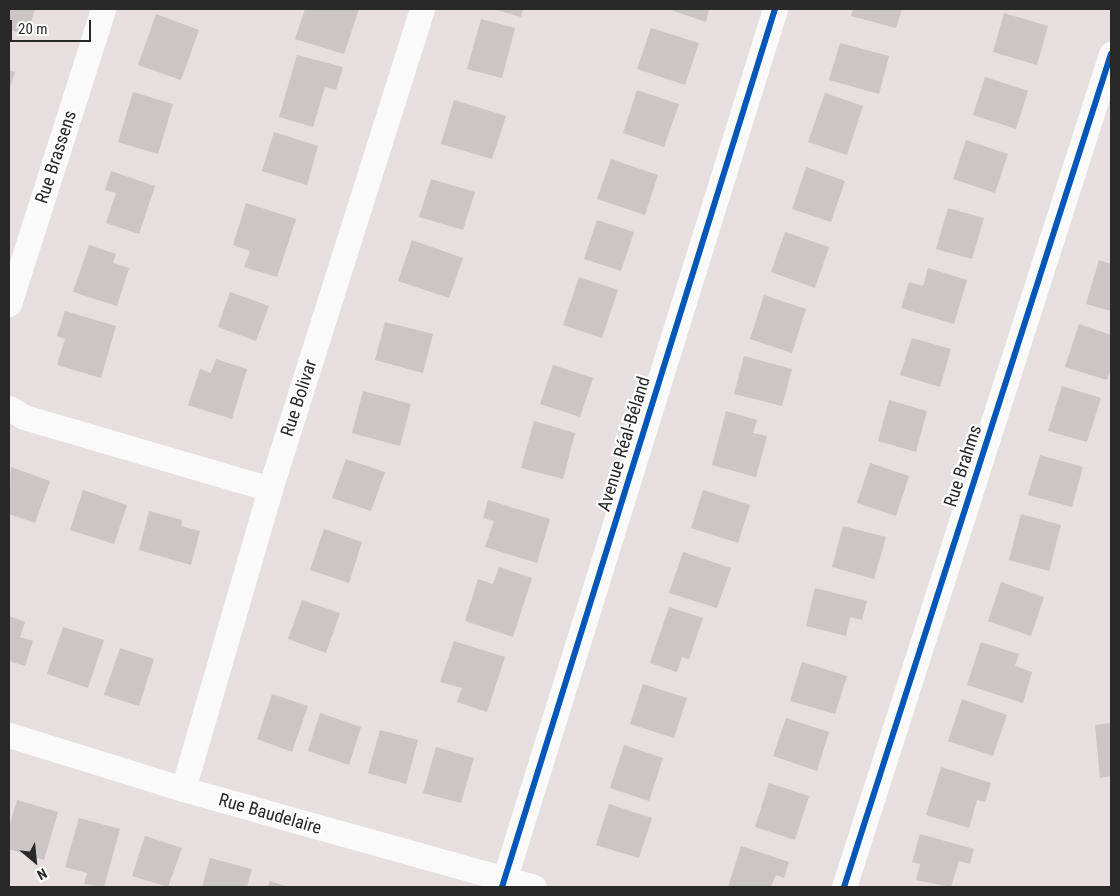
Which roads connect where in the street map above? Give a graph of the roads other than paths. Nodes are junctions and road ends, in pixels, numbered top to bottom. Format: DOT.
graph roads {
  1 [pos="103,9"];
  2 [pos="422,9"];
  3 [pos="775,9"];
  4 [pos="1111,54"];
  5 [pos="9,304"];
  6 [pos="9,408"];
  7 [pos="270,489"];
  8 [pos="9,735"];
  9 [pos="182,789"];
  10 [pos="503,884"];
  11 [pos="534,887"];
  12 [pos="844,887"];
  1 -- 5 [label="street, Rue Brassens"];
  2 -- 7 [label="street, Rue Bolivar"];
  3 -- 10 [label="street, Avenue Réal-Béland"];
  4 -- 12 [label="street, Rue Brahms"];
  6 -- 7 [label="street"];
  7 -- 9 [label="street, Rue Bolivar"];
  8 -- 9 [label="street, Rue Baudelaire"];
  9 -- 10 [label="street, Rue Baudelaire"];
  10 -- 11 [label="street, Rue Baudelaire"];
}
